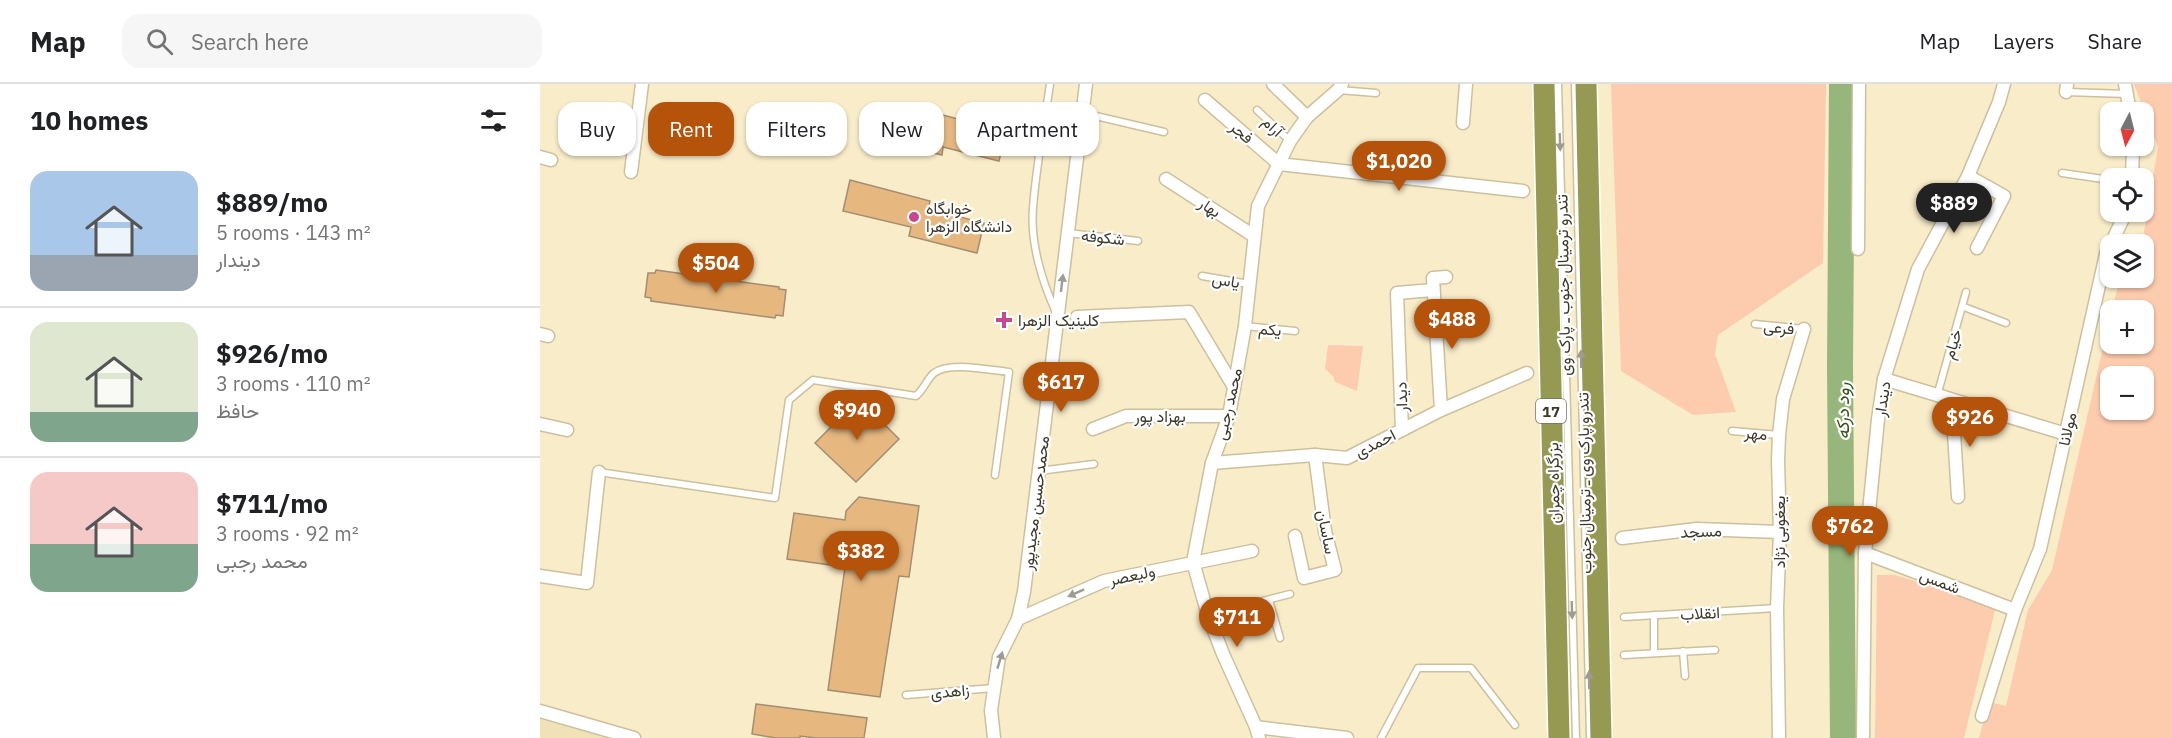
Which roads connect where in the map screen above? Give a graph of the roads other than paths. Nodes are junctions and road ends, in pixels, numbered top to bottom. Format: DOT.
graph roads {
  1 [pos="642,84"];
  2 [pos="1050,84"];
  3 [pos="1086,84"];
  4 [pos="1273,84"];
  5 [pos="1466,84"];
  6 [pos="1544,84"];
  7 [pos="1558,84"];
  8 [pos="1575,84"];
  9 [pos="1586,84"];
  10 [pos="1860,84"];
  11 [pos="2004,84"];
  12 [pos="1340,87"];
  13 [pos="2066,88"];
  14 [pos="2126,89"];
  15 [pos="1376,93"];
  16 [pos="1205,100"];
  17 [pos="1084,102"];
  18 [pos="1257,111"];
  19 [pos="1099,117"];
  20 [pos="1306,117"];
  21 [pos="1463,123"];
  22 [pos="1164,132"];
  23 [pos="1290,141"];
  24 [pos="1078,156"];
  25 [pos="1279,164"];
  26 [pos="631,172"];
  27 [pos="2062,173"];
  28 [pos="1968,176"];
  29 [pos="1166,179"];
  30 [pos="2100,179"];
  31 [pos="1523,190"];
  32 [pos="1068,233"];
  33 [pos="1254,236"];
  34 [pos="1138,241"];
  35 [pos="1977,248"];
  36 [pos="1858,249"];
  37 [pos="1202,276"];
  38 [pos="1446,277"];
  39 [pos="2100,281"];
  40 [pos="1250,284"];
  41 [pos="1433,290"];
  42 [pos="1966,292"];
  43 [pos="1964,307"];
  44 [pos="1058,315"];
  45 [pos="1077,316"];
  46 [pos="2006,323"];
  47 [pos="1755,324"];
  48 [pos="1245,326"];
  49 [pos="1804,329"];
  50 [pos="1295,331"];
  51 [pos="1527,374"];
  52 [pos="1884,379"];
  53 [pos="1234,387"];
  54 [pos="1936,396"];
  55 [pos="1952,401"];
  56 [pos="1441,410"];
  57 [pos="1229,416"];
  58 [pos="540,424"];
  59 [pos="1093,429"];
  60 [pos="567,430"];
  61 [pos="1402,430"];
  62 [pos="1732,430"];
  63 [pos="2066,434"];
  64 [pos="1779,435"];
  65 [pos="1315,455"];
  66 [pos="1212,463"];
  67 [pos="1094,464"];
  68 [pos="1038,471"];
  69 [pos="599,472"];
  70 [pos="995,475"];
  71 [pos="1958,497"];
  72 [pos="1780,532"];
  73 [pos="1295,536"];
  74 [pos="1622,538"];
  75 [pos="1252,551"];
  76 [pos="1865,552"];
  77 [pos="1193,562"];
  78 [pos="540,576"];
  79 [pos="1290,594"];
  80 [pos="1269,600"];
  81 [pos="1777,608"];
  82 [pos="2015,610"];
  83 [pos="1208,615"];
  84 [pos="1653,615"];
  85 [pos="1624,617"];
  86 [pos="1018,619"];
  87 [pos="1280,638"];
  88 [pos="1715,650"];
  89 [pos="1683,651"];
  90 [pos="1654,653"];
  91 [pos="1624,655"];
  92 [pos="1685,676"];
  93 [pos="994,688"];
  94 [pos="906,695"];
  95 [pos="540,711"];
  96 [pos="1982,716"];
  97 [pos="1515,725"];
  98 [pos="1257,732"];
  99 [pos="634,738"];
  100 [pos="994,738"];
  101 [pos="1347,738"];
  102 [pos="1380,738"];
  103 [pos="1559,738"];
  104 [pos="1576,738"];
  105 [pos="1590,738"];
  106 [pos="1601,738"];
  107 [pos="1779,738"];
  108 [pos="1863,738"];
  1 -- 26 [label="street"];
  2 -- 44 [label="lane"];
  3 -- 17 [label="street, محمدحسین مجیدپور"];
  4 -- 20 [label="street"];
  5 -- 21 [label="street"];
  6 -- 103 [label="highway, بزرگراه چمران / 17"];
  7 -- 104 [label="lane, تندرو ترمینال جنوب ـ پارک وی, one-way"];
  105 -- 8 [label="lane, تندرو پارک وی ـ ترمینال جنوب, one-way"];
  9 -- 106 [label="highway"];
  10 -- 36 [label="street"];
  11 -- 28 [label="street, دیندار"];
  12 -- 15 [label="lane"];
  12 -- 20 [label="street, محمد رجبی"];
  13 -- 14 [label="lane"];
  16 -- 25 [label="street, فجر"];
  18 -- 23 [label="lane, آرام"];
  19 -- 22 [label="lane"];
  20 -- 23 [label="street, محمد رجبی"];
  23 -- 25 [label="street, محمد رجبی"];
  24 -- 32 [label="street, محمدحسین مجیدپور"];
  25 -- 31 [label="street"];
  25 -- 33 [label="street, محمد رجبی"];
  27 -- 30 [label="lane"];
  28 -- 35 [label="street"];
  28 -- 52 [label="street, دیندار"];
  29 -- 33 [label="street, بهار"];
  32 -- 34 [label="lane, شکوفه"];
  44 -- 32 [label="street, محمدحسین مجیدپور, one-way"];
  33 -- 40 [label="street, محمد رجبی"];
  37 -- 40 [label="lane, یاس"];
  38 -- 41 [label="street"];
  39 -- 63 [label="street, مولانا"];
  40 -- 48 [label="street, محمد رجبی"];
  41 -- 56 [label="street"];
  41 -- 61 [label="street, دیدار"];
  42 -- 43 [label="lane, خیام"];
  43 -- 46 [label="lane"];
  43 -- 54 [label="lane, خیام"];
  44 -- 68 [label="street, محمدحسین مجیدپور"];
  45 -- 53 [label="street"];
  47 -- 49 [label="lane, فرعی"];
  48 -- 50 [label="lane, یکم"];
  48 -- 53 [label="street, محمد رجبی"];
  49 -- 64 [label="street, یعغوبی نژاد"];
  51 -- 56 [label="street, احمدی"];
  52 -- 54 [label="street"];
  52 -- 76 [label="street, دیندار"];
  53 -- 57 [label="street, محمد رجبی"];
  54 -- 55 [label="street"];
  55 -- 63 [label="street"];
  55 -- 71 [label="street"];
  56 -- 61 [label="street, احمدی"];
  57 -- 59 [label="street, بهزاد پور"];
  57 -- 66 [label="street, محمد رجبی"];
  58 -- 60 [label="street"];
  61 -- 65 [label="street, احمدی"];
  62 -- 64 [label="lane, مهر"];
  63 -- 82 [label="street, مولانا"];
  64 -- 72 [label="street, یعغوبی نژاد"];
  65 -- 66 [label="street, احمدی"];
  65 -- 73 [label="street, ساسان"];
  66 -- 77 [label="street, محمد رجبی"];
  67 -- 68 [label="lane"];
  68 -- 86 [label="street, محمدحسین مجیدپور"];
  69 -- 70 [label="lane"];
  69 -- 78 [label="street"];
  72 -- 74 [label="street, مسجد"];
  72 -- 81 [label="street, یعغوبی نژاد"];
  75 -- 77 [label="street, ولیعصر"];
  76 -- 82 [label="street, شمس"];
  76 -- 108 [label="street, دیندار"];
  77 -- 83 [label="street, محمد رجبی"];
  77 -- 86 [label="street, ولیعصر, one-way"];
  79 -- 80 [label="lane"];
  80 -- 83 [label="lane"];
  80 -- 87 [label="lane"];
  81 -- 84 [label="lane, انقلاب"];
  81 -- 107 [label="street, یعغوبی نژاد"];
  82 -- 96 [label="street, مولانا"];
  83 -- 98 [label="street, محمد رجبی"];
  84 -- 85 [label="lane, انقلاب"];
  84 -- 90 [label="lane"];
  93 -- 86 [label="street, محمدحسین مجیدپور, one-way"];
  88 -- 89 [label="lane"];
  89 -- 90 [label="lane"];
  89 -- 92 [label="lane"];
  90 -- 91 [label="lane"];
  93 -- 94 [label="lane, زاهدی"];
  93 -- 100 [label="street, محمدحسین مجیدپور"];
  95 -- 99 [label="street"];
  97 -- 102 [label="lane"];
  98 -- 101 [label="street"];
}
